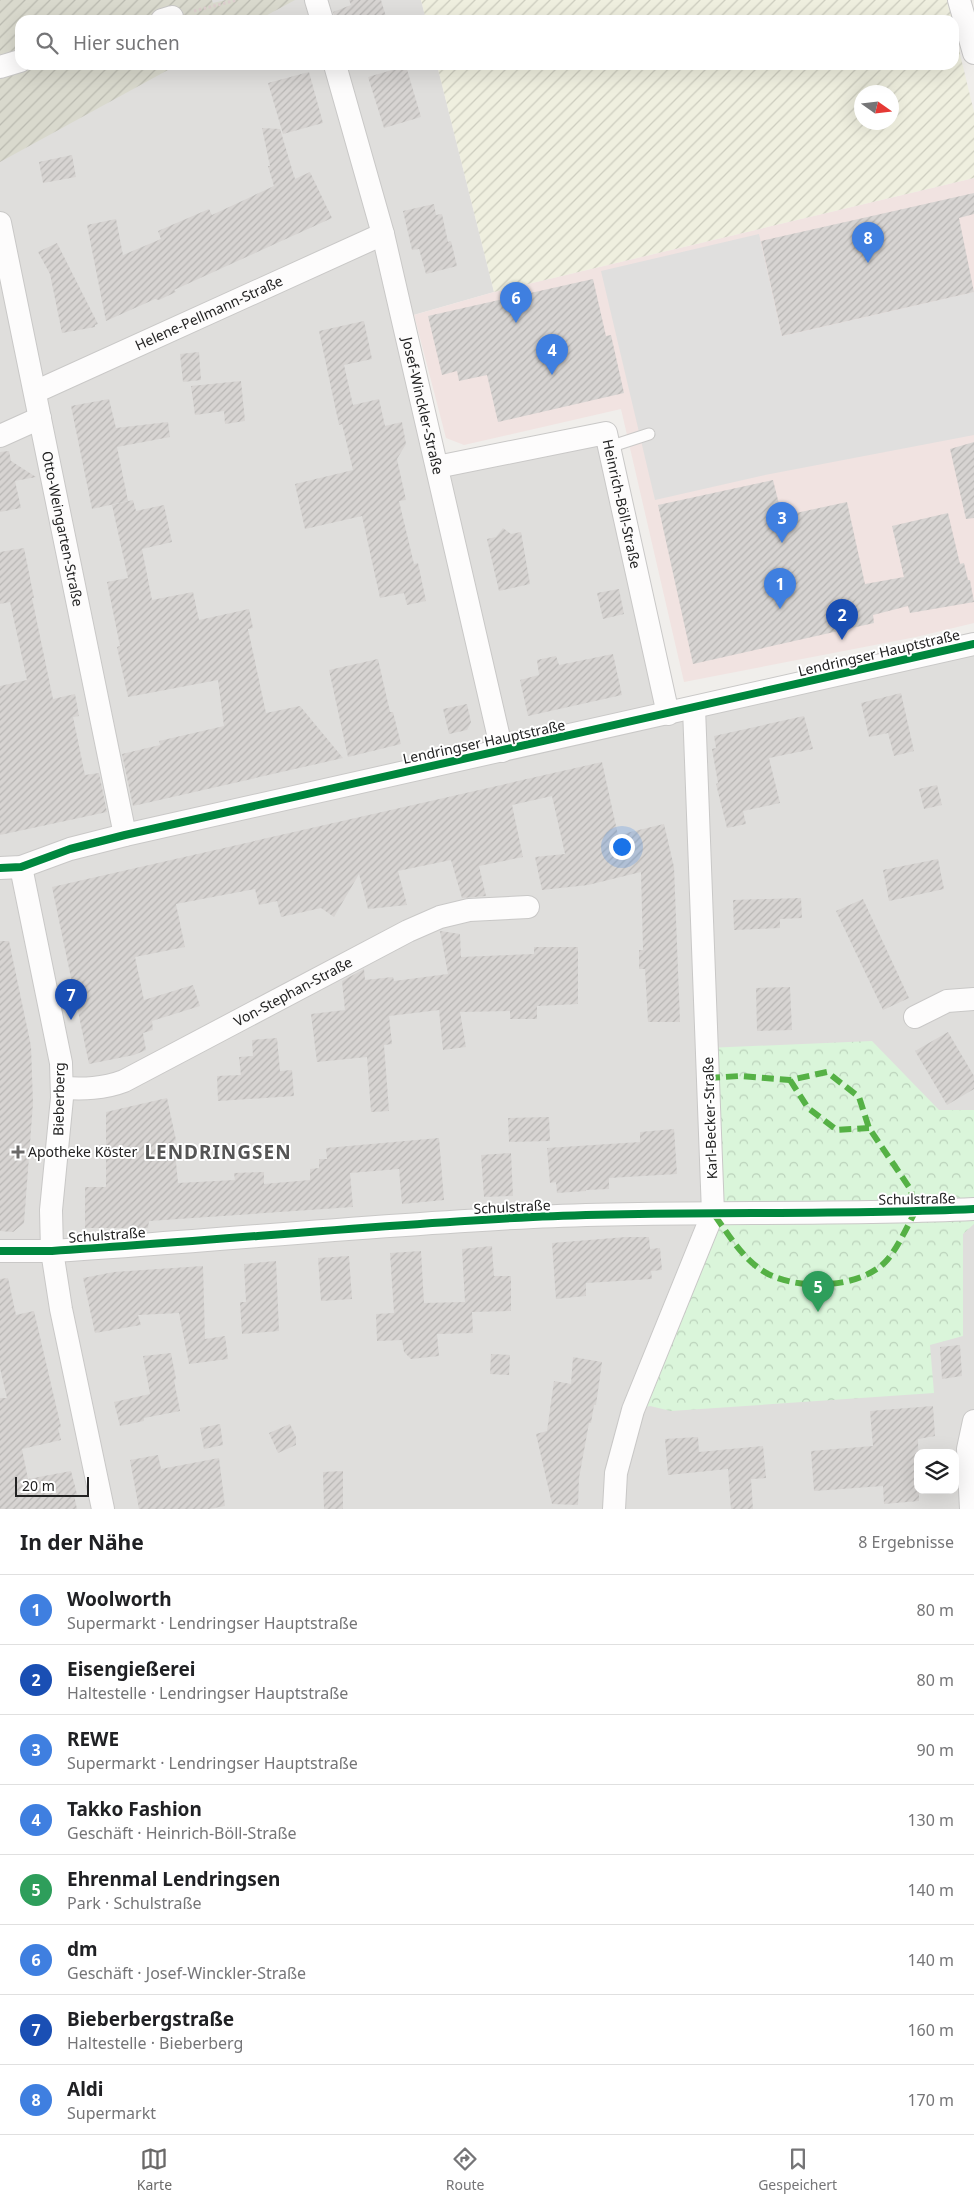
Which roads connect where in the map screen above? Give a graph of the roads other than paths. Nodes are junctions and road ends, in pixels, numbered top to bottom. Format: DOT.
graph roads {
  1 [pos="316,0"];
  2 [pos="959,0"];
  3 [pos="320,15"];
  4 [pos="974,53"];
  5 [pos="15,62"];
  6 [pos="0,67"];
  7 [pos="336,70"];
  8 [pos="0,223"];
  9 [pos="383,234"];
  10 [pos="7,290"];
  11 [pos="35,392"];
  12 [pos="40,418"];
  13 [pos="650,434"];
  14 [pos="0,436"];
  15 [pos="609,447"];
  16 [pos="437,468"];
  17 [pos="974,644"];
  18 [pos="694,708"];
  19 [pos="668,714"];
  20 [pos="502,751"];
  21 [pos="126,835"];
  22 [pos="11,867"];
  23 [pos="528,907"];
  24 [pos="974,1000"];
  25 [pos="915,1017"];
  26 [pos="62,1088"];
  27 [pos="974,1209"];
  28 [pos="713,1213"];
  29 [pos="0,1251"];
  30 [pos="52,1252"];
  31 [pos="974,1421"];
  32 [pos="103,1509"];
  33 [pos="614,1509"];
  34 [pos="971,1509"];
  1 -- 3 [label="street"];
  2 -- 4 [label="street"];
  5 -- 6 [label="street"];
  7 -- 9 [label="street, Josef-Winckler-Straße"];
  8 -- 10 [label="street, Otto-Weingarten-Straße"];
  9 -- 11 [label="street, Helene-Pellmann-Straße"];
  9 -- 16 [label="street, Josef-Winckler-Straße"];
  10 -- 11 [label="street, Otto-Weingarten-Straße"];
  11 -- 12 [label="street, Otto-Weingarten-Straße"];
  12 -- 14 [label="street"];
  12 -- 21 [label="street, Otto-Weingarten-Straße"];
  13 -- 15 [label="lane"];
  15 -- 16 [label="street, Heinrich-Böll-Straße"];
  15 -- 19 [label="street, Heinrich-Böll-Straße"];
  16 -- 20 [label="street, Josef-Winckler-Straße"];
  17 -- 18 [label="street, Lendringser Hauptstraße"];
  18 -- 19 [label="street, Lendringser Hauptstraße"];
  18 -- 28 [label="street, Karl-Becker-Straße"];
  19 -- 20 [label="street, Lendringser Hauptstraße"];
  20 -- 21 [label="street, Lendringser Hauptstraße"];
  21 -- 22 [label="street, Lendringser Hauptstraße"];
  22 -- 26 [label="street, Bieberberg"];
  23 -- 26 [label="street, Von-Stephan-Straße"];
  24 -- 25 [label="street"];
  26 -- 30 [label="street, Bieberberg"];
  27 -- 28 [label="street, Schulstraße"];
  28 -- 30 [label="street, Schulstraße"];
  28 -- 33 [label="street, Karl-Becker-Straße"];
  29 -- 30 [label="street, Schulstraße"];
  30 -- 32 [label="street, Bieberberg"];
  31 -- 34 [label="street"];
}
